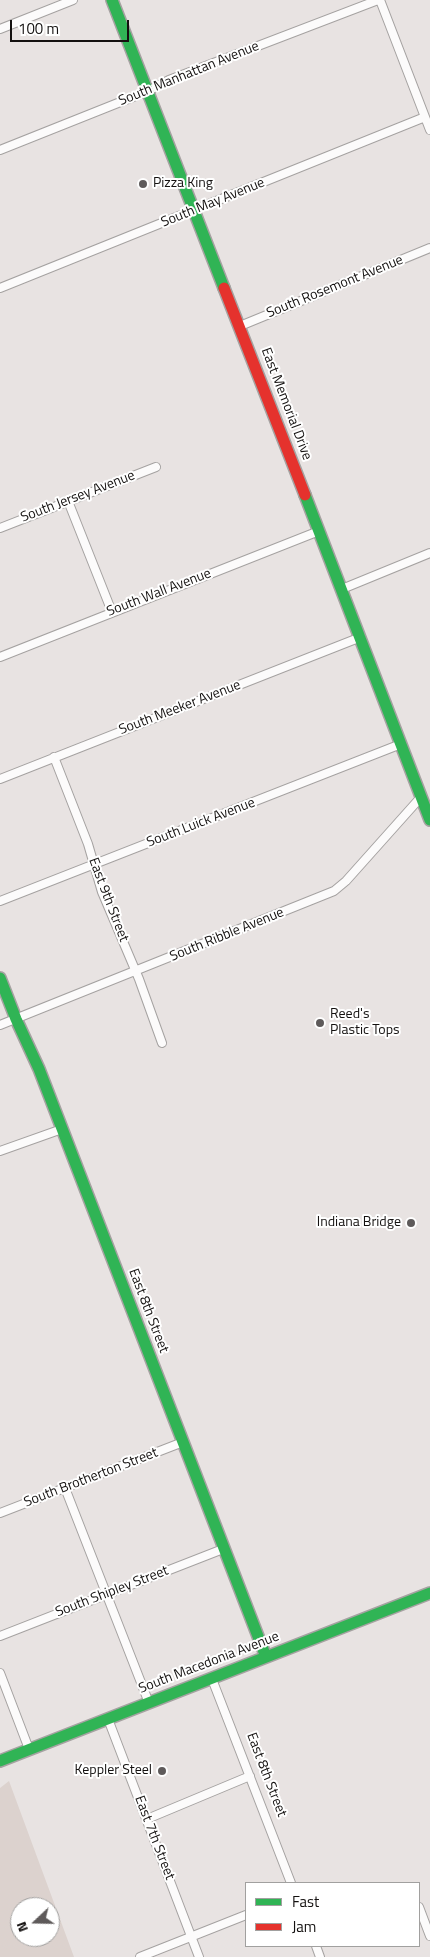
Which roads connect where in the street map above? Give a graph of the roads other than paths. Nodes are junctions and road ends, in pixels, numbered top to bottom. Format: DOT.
graph roads {
  1 [pos="73,0"];
  2 [pos="112,0"];
  3 [pos="379,0"];
  4 [pos="0,29"];
  5 [pos="148,91"];
  6 [pos="425,117"];
  7 [pos="430,130"];
  8 [pos="0,150"];
  9 [pos="194,211"];
  10 [pos="430,248"];
  11 [pos="0,288"];
  12 [pos="240,326"];
  13 [pos="156,467"];
  14 [pos="68,501"];
  15 [pos="0,528"];
  16 [pos="319,531"];
  17 [pos="430,553"];
  18 [pos="342,588"];
  19 [pos="112,612"];
  20 [pos="360,638"];
  21 [pos="0,657"];
  22 [pos="401,744"];
  23 [pos="54,757"];
  24 [pos="0,779"];
  25 [pos="421,797"];
  26 [pos="430,820"];
  27 [pos="93,865"];
  28 [pos="0,901"];
  29 [pos="135,971"];
  30 [pos="0,978"];
  31 [pos="16,1019"];
  32 [pos="0,1025"];
  33 [pos="162,1043"];
  34 [pos="62,1128"];
  35 [pos="0,1152"];
  36 [pos="182,1442"];
  37 [pos="65,1488"];
  38 [pos="0,1513"];
  39 [pos="223,1549"];
  40 [pos="430,1593"];
  41 [pos="107,1594"];
  42 [pos="0,1636"];
  43 [pos="266,1657"];
  44 [pos="0,1673"];
  45 [pos="212,1678"];
  46 [pos="149,1703"];
  47 [pos="108,1719"];
  48 [pos="29,1749"];
  49 [pos="0,1761"];
  50 [pos="250,1776"];
  51 [pos="147,1819"];
  52 [pos="291,1882"];
  53 [pos="420,1910"];
  54 [pos="245,1915"];
  55 [pos="430,1936"];
  56 [pos="191,1937"];
  57 [pos="140,1957"];
  58 [pos="199,1957"];
  1 -- 4 [label="street"];
  2 -- 5 [label="street, East Memorial Drive"];
  3 -- 5 [label="street, South Manhattan Avenue"];
  3 -- 6 [label="street"];
  5 -- 8 [label="street, South Manhattan Avenue"];
  5 -- 9 [label="street, East Memorial Drive"];
  6 -- 7 [label="street"];
  6 -- 9 [label="street, South May Avenue"];
  9 -- 11 [label="street, South May Avenue"];
  9 -- 12 [label="street, East Memorial Drive"];
  10 -- 12 [label="street, South Rosemont Avenue"];
  12 -- 16 [label="street, East Memorial Drive"];
  13 -- 14 [label="street, South Jersey Avenue"];
  14 -- 15 [label="street, South Jersey Avenue"];
  14 -- 19 [label="street"];
  16 -- 18 [label="street, East Memorial Drive"];
  16 -- 19 [label="street, South Wall Avenue"];
  17 -- 18 [label="street"];
  18 -- 20 [label="street, East Memorial Drive"];
  19 -- 21 [label="street, South Wall Avenue"];
  20 -- 22 [label="street, East Memorial Drive"];
  20 -- 23 [label="street, South Meeker Avenue"];
  22 -- 25 [label="street, East Memorial Drive"];
  22 -- 27 [label="street, South Luick Avenue"];
  23 -- 24 [label="street, South Meeker Avenue"];
  23 -- 27 [label="street, East 9th Street"];
  25 -- 26 [label="street, East Memorial Drive"];
  25 -- 29 [label="street, South Ribble Avenue"];
  27 -- 28 [label="street, South Luick Avenue"];
  27 -- 29 [label="street, East 9th Street"];
  29 -- 31 [label="street, South Ribble Avenue"];
  29 -- 33 [label="street, East 9th Street"];
  30 -- 31 [label="street, East 8th Street"];
  31 -- 32 [label="street, South Ribble Avenue"];
  31 -- 34 [label="street, East 8th Street"];
  34 -- 35 [label="street"];
  34 -- 36 [label="street, East 8th Street"];
  36 -- 37 [label="street, South Brotherton Street"];
  36 -- 39 [label="street, East 8th Street"];
  37 -- 38 [label="street, South Brotherton Street"];
  37 -- 41 [label="street"];
  39 -- 41 [label="street, South Shipley Street"];
  39 -- 43 [label="street, East 8th Street"];
  40 -- 43 [label="street, South Macedonia Avenue"];
  41 -- 42 [label="street, South Shipley Street"];
  41 -- 46 [label="street"];
  43 -- 45 [label="street, South Macedonia Avenue"];
  44 -- 48 [label="street"];
  45 -- 46 [label="street, South Macedonia Avenue"];
  45 -- 50 [label="street, East 8th Street"];
  46 -- 47 [label="street, South Macedonia Avenue"];
  47 -- 48 [label="street, South Macedonia Avenue"];
  47 -- 51 [label="street, East 7th Street"];
  48 -- 49 [label="street, South Macedonia Avenue"];
  50 -- 51 [label="street"];
  50 -- 52 [label="street, East 8th Street"];
  51 -- 56 [label="street, East 7th Street"];
  53 -- 55 [label="street"];
  54 -- 56 [label="street"];
  56 -- 57 [label="street"];
  56 -- 58 [label="street, East 7th Street"];
}
